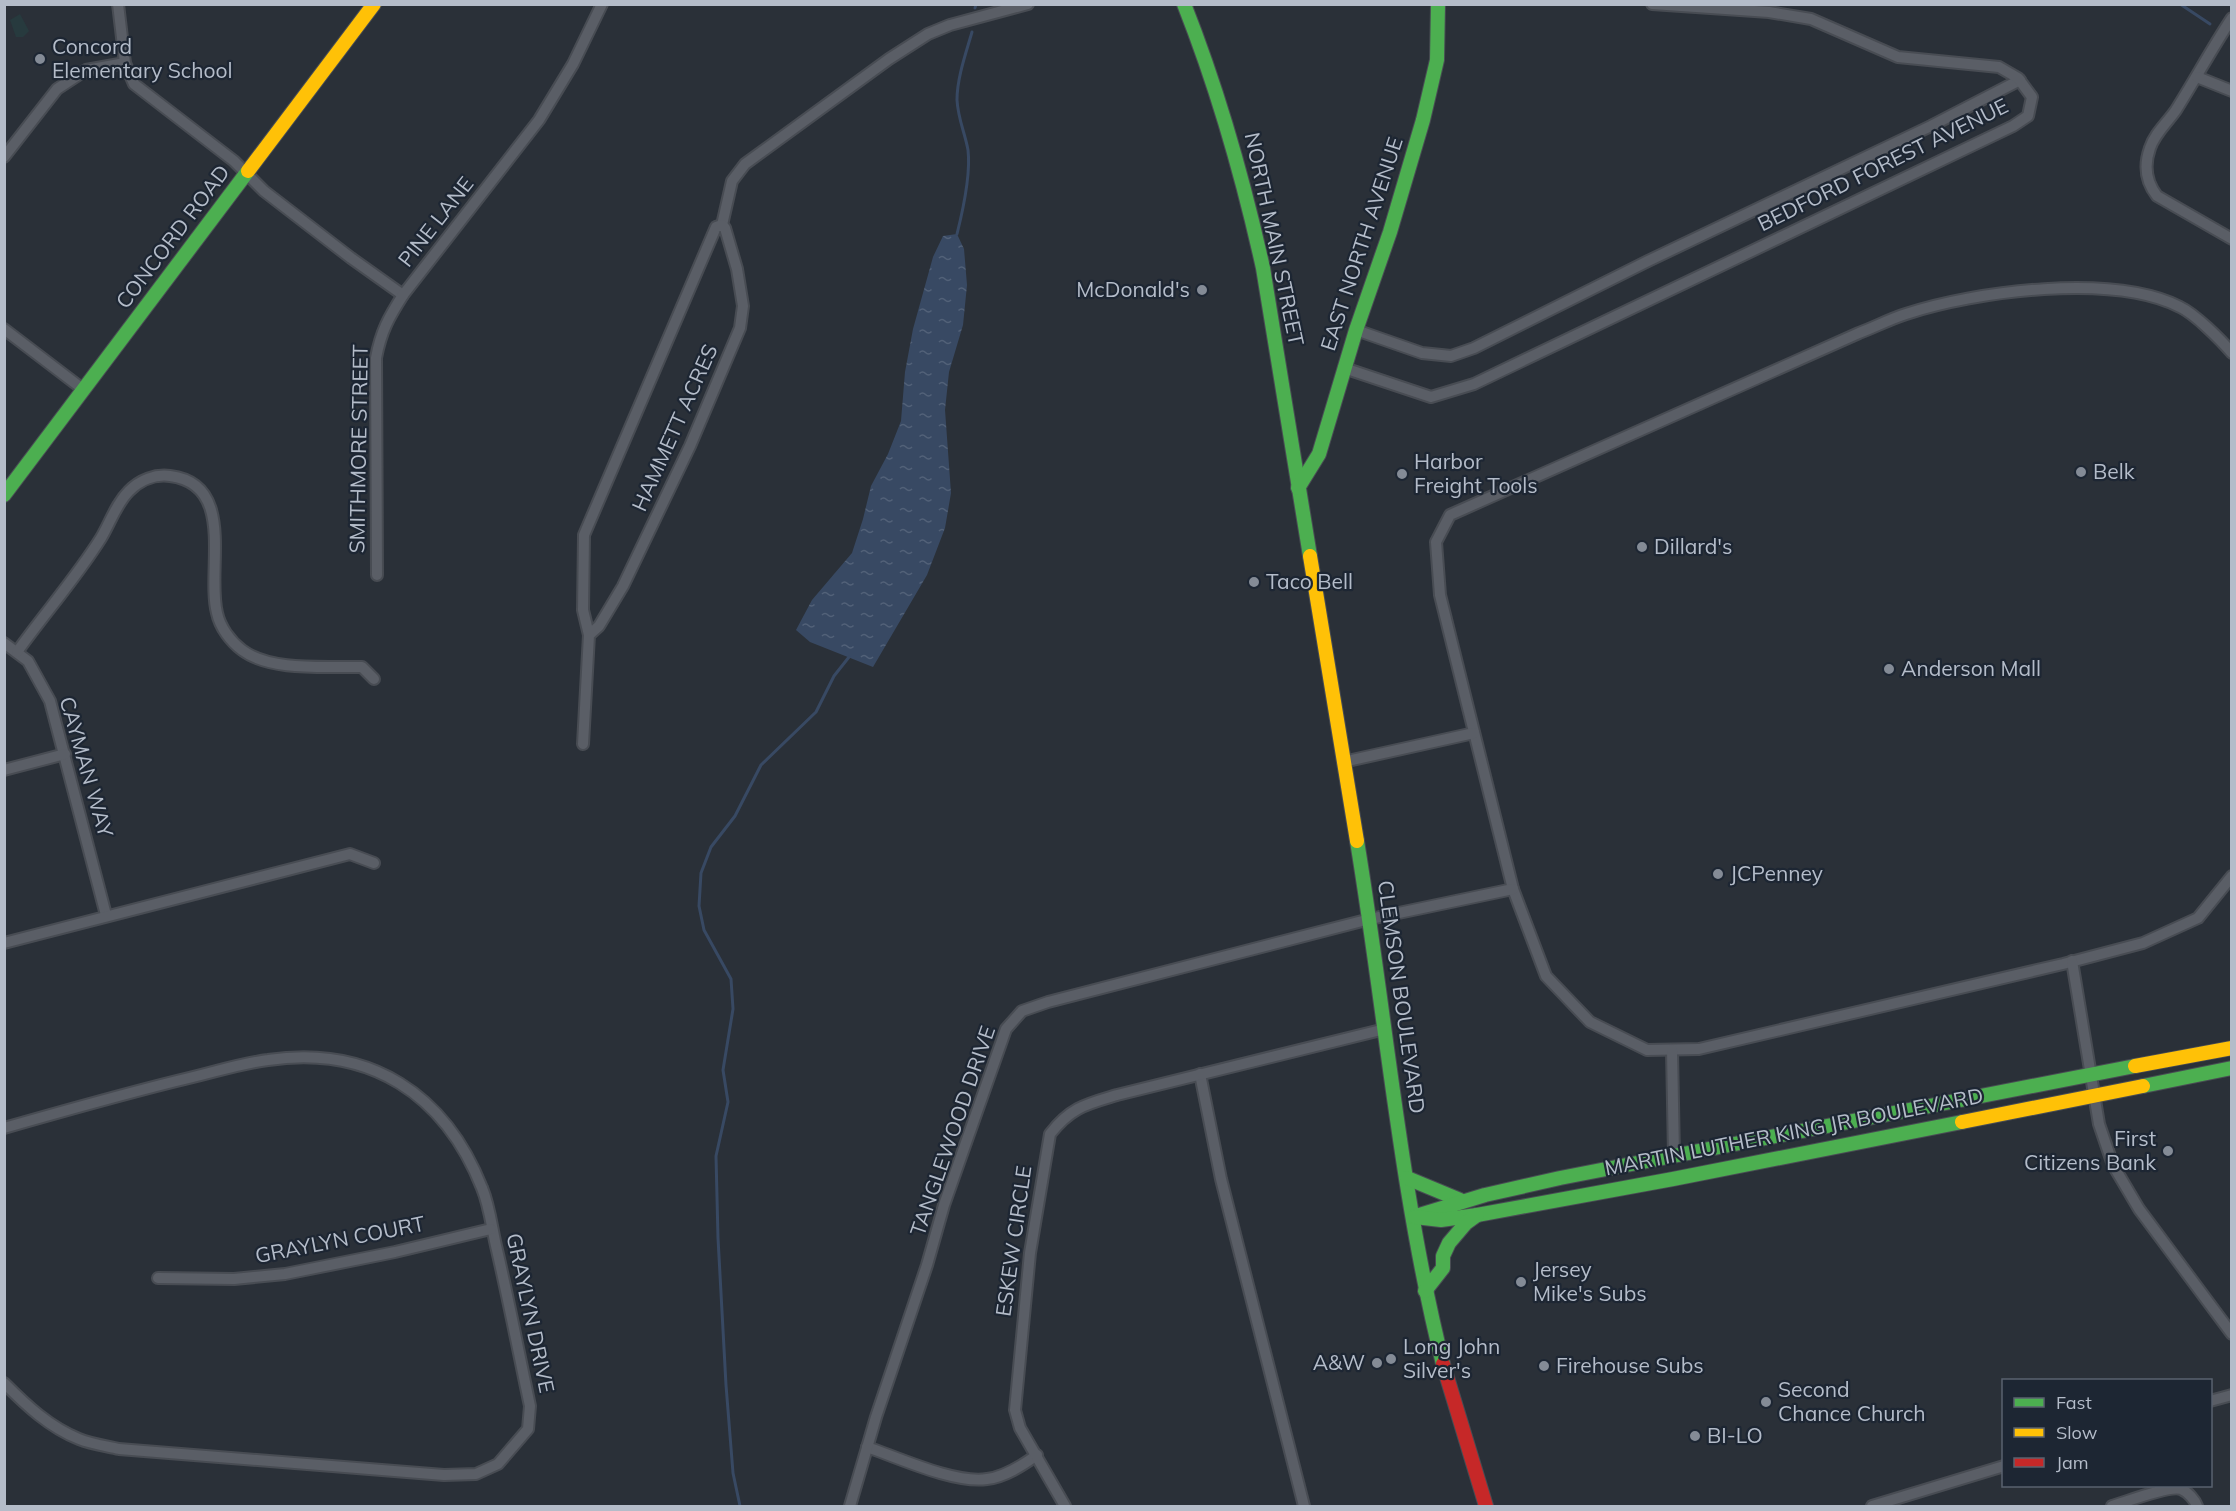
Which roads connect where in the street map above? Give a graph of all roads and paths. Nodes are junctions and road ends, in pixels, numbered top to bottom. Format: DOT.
graph roads {
  1 [pos="118,4"];
  2 [pos="374,4"];
  3 [pos="602,4"];
  4 [pos="1028,4"];
  5 [pos="1184,4"];
  6 [pos="1438,4"];
  7 [pos="1652,4"];
  8 [pos="2232,18"];
  9 [pos="124,63"];
  10 [pos="2197,77"];
  11 [pos="2020,80"];
  12 [pos="2232,91"];
  13 [pos="4,157"];
  14 [pos="246,175"];
  15 [pos="722,225"];
  16 [pos="2232,239"];
  17 [pos="404,295"];
  18 [pos="4,329"];
  19 [pos="1356,330"];
  20 [pos="2232,353"];
  21 [pos="1344,368"];
  22 [pos="84,390"];
  23 [pos="1298,488"];
  24 [pos="4,495"];
  25 [pos="377,575"];
  26 [pos="589,635"];
  27 [pos="4,643"];
  28 [pos="17,652"];
  29 [pos="374,679"];
  30 [pos="1474,733"];
  31 [pos="583,744"];
  32 [pos="65,754"];
  33 [pos="1343,762"];
  34 [pos="4,770"];
  35 [pos="374,863"];
  36 [pos="2232,876"];
  37 [pos="1513,889"];
  38 [pos="106,915"];
  39 [pos="1370,919"];
  40 [pos="4,943"];
  41 [pos="2072,961"];
  42 [pos="1386,1029"];
  43 [pos="2232,1048"];
  44 [pos="1672,1050"];
  45 [pos="2232,1068"];
  46 [pos="1200,1074"];
  47 [pos="2091,1076"];
  48 [pos="2094,1094"];
  49 [pos="4,1128"];
  50 [pos="1674,1156"];
  51 [pos="1407,1178"];
  52 [pos="1460,1200"];
  53 [pos="1477,1215"];
  54 [pos="1413,1216"];
  55 [pos="491,1229"];
  56 [pos="158,1278"];
  57 [pos="1425,1290"];
  58 [pos="2232,1334"];
  59 [pos="4,1383"];
  60 [pos="2232,1395"];
  61 [pos="2212,1401"];
  62 [pos="867,1448"];
  63 [pos="1037,1455"];
  64 [pos="2002,1467"];
  65 [pos="850,1506"];
  66 [pos="1065,1506"];
  67 [pos="1304,1506"];
  68 [pos="1486,1506"];
  69 [pos="1872,1506"];
  70 [pos="2112,1506"];
  71 [pos="2196,1506"];
  1 -- 9 [label="street"];
  2 -- 14 [label="street, CONCORD ROAD"];
  3 -- 17 [label="street, PINE LANE"];
  4 -- 15 [label="street, HAMMETT ACRES"];
  5 -- 23 [label="street, NORTH MAIN STREET"];
  6 -- 19 [label="street, EAST NORTH AVENUE"];
  7 -- 11 [label="street"];
  8 -- 10 [label="street"];
  9 -- 13 [label="street"];
  9 -- 14 [label="street, PINE LANE"];
  10 -- 12 [label="street"];
  10 -- 16 [label="street"];
  11 -- 19 [label="street, BEDFORD FOREST AVENUE"];
  11 -- 21 [label="street, BEDFORD FOREST AVENUE"];
  14 -- 17 [label="street, PINE LANE"];
  14 -- 22 [label="street, CONCORD ROAD"];
  15 -- 26 [label="street, HAMMETT ACRES"];
  15 -- 26 [label="street, HAMMETT ACRES"];
  17 -- 25 [label="street, SMITHMORE STREET"];
  18 -- 22 [label="street"];
  19 -- 21 [label="street, EAST NORTH AVENUE"];
  20 -- 30 [label="street"];
  21 -- 23 [label="street, EAST NORTH AVENUE"];
  22 -- 24 [label="street, CONCORD ROAD"];
  23 -- 33 [label="street, CLEMSON BOULEVARD"];
  26 -- 31 [label="street, HAMMETT ACRES"];
  27 -- 28 [label="street, CAYMAN WAY"];
  28 -- 29 [label="street"];
  28 -- 32 [label="street, CAYMAN WAY"];
  30 -- 33 [label="street"];
  30 -- 37 [label="street"];
  32 -- 34 [label="street"];
  32 -- 38 [label="street, CAYMAN WAY"];
  33 -- 39 [label="street, CLEMSON BOULEVARD"];
  35 -- 38 [label="street"];
  36 -- 41 [label="street"];
  37 -- 39 [label="street, TANGLEWOOD DRIVE"];
  37 -- 44 [label="street"];
  38 -- 40 [label="street"];
  39 -- 42 [label="street, CLEMSON BOULEVARD"];
  39 -- 62 [label="street, TANGLEWOOD DRIVE"];
  41 -- 44 [label="street"];
  41 -- 47 [label="street"];
  42 -- 46 [label="street, ESKEW CIRCLE"];
  42 -- 51 [label="street, CLEMSON BOULEVARD"];
  43 -- 47 [label="street, MARTIN LUTHER KING JR BOULEVARD"];
  44 -- 50 [label="street"];
  45 -- 48 [label="street, MARTIN LUTHER KING JR BOULEVARD"];
  46 -- 63 [label="street, ESKEW CIRCLE"];
  46 -- 67 [label="street"];
  47 -- 48 [label="street"];
  47 -- 50 [label="street, MARTIN LUTHER KING JR BOULEVARD"];
  48 -- 53 [label="street, MARTIN LUTHER KING JR BOULEVARD"];
  48 -- 58 [label="street"];
  49 -- 55 [label="street, GRAYLYN DRIVE"];
  50 -- 52 [label="street, MARTIN LUTHER KING JR BOULEVARD"];
  51 -- 52 [label="street"];
  51 -- 54 [label="street, CLEMSON BOULEVARD"];
  52 -- 54 [label="street, MARTIN LUTHER KING JR BOULEVARD"];
  53 -- 54 [label="street, MARTIN LUTHER KING JR BOULEVARD"];
  53 -- 57 [label="street"];
  54 -- 57 [label="street, CLEMSON BOULEVARD"];
  55 -- 56 [label="street, GRAYLYN COURT"];
  55 -- 59 [label="street, GRAYLYN DRIVE"];
  57 -- 68 [label="street, CLEMSON BOULEVARD"];
  60 -- 61 [label="street"];
  62 -- 63 [label="street"];
  62 -- 65 [label="street, TANGLEWOOD DRIVE"];
  63 -- 66 [label="street, ESKEW CIRCLE"];
  64 -- 69 [label="street"];
  70 -- 71 [label="street"];
}
